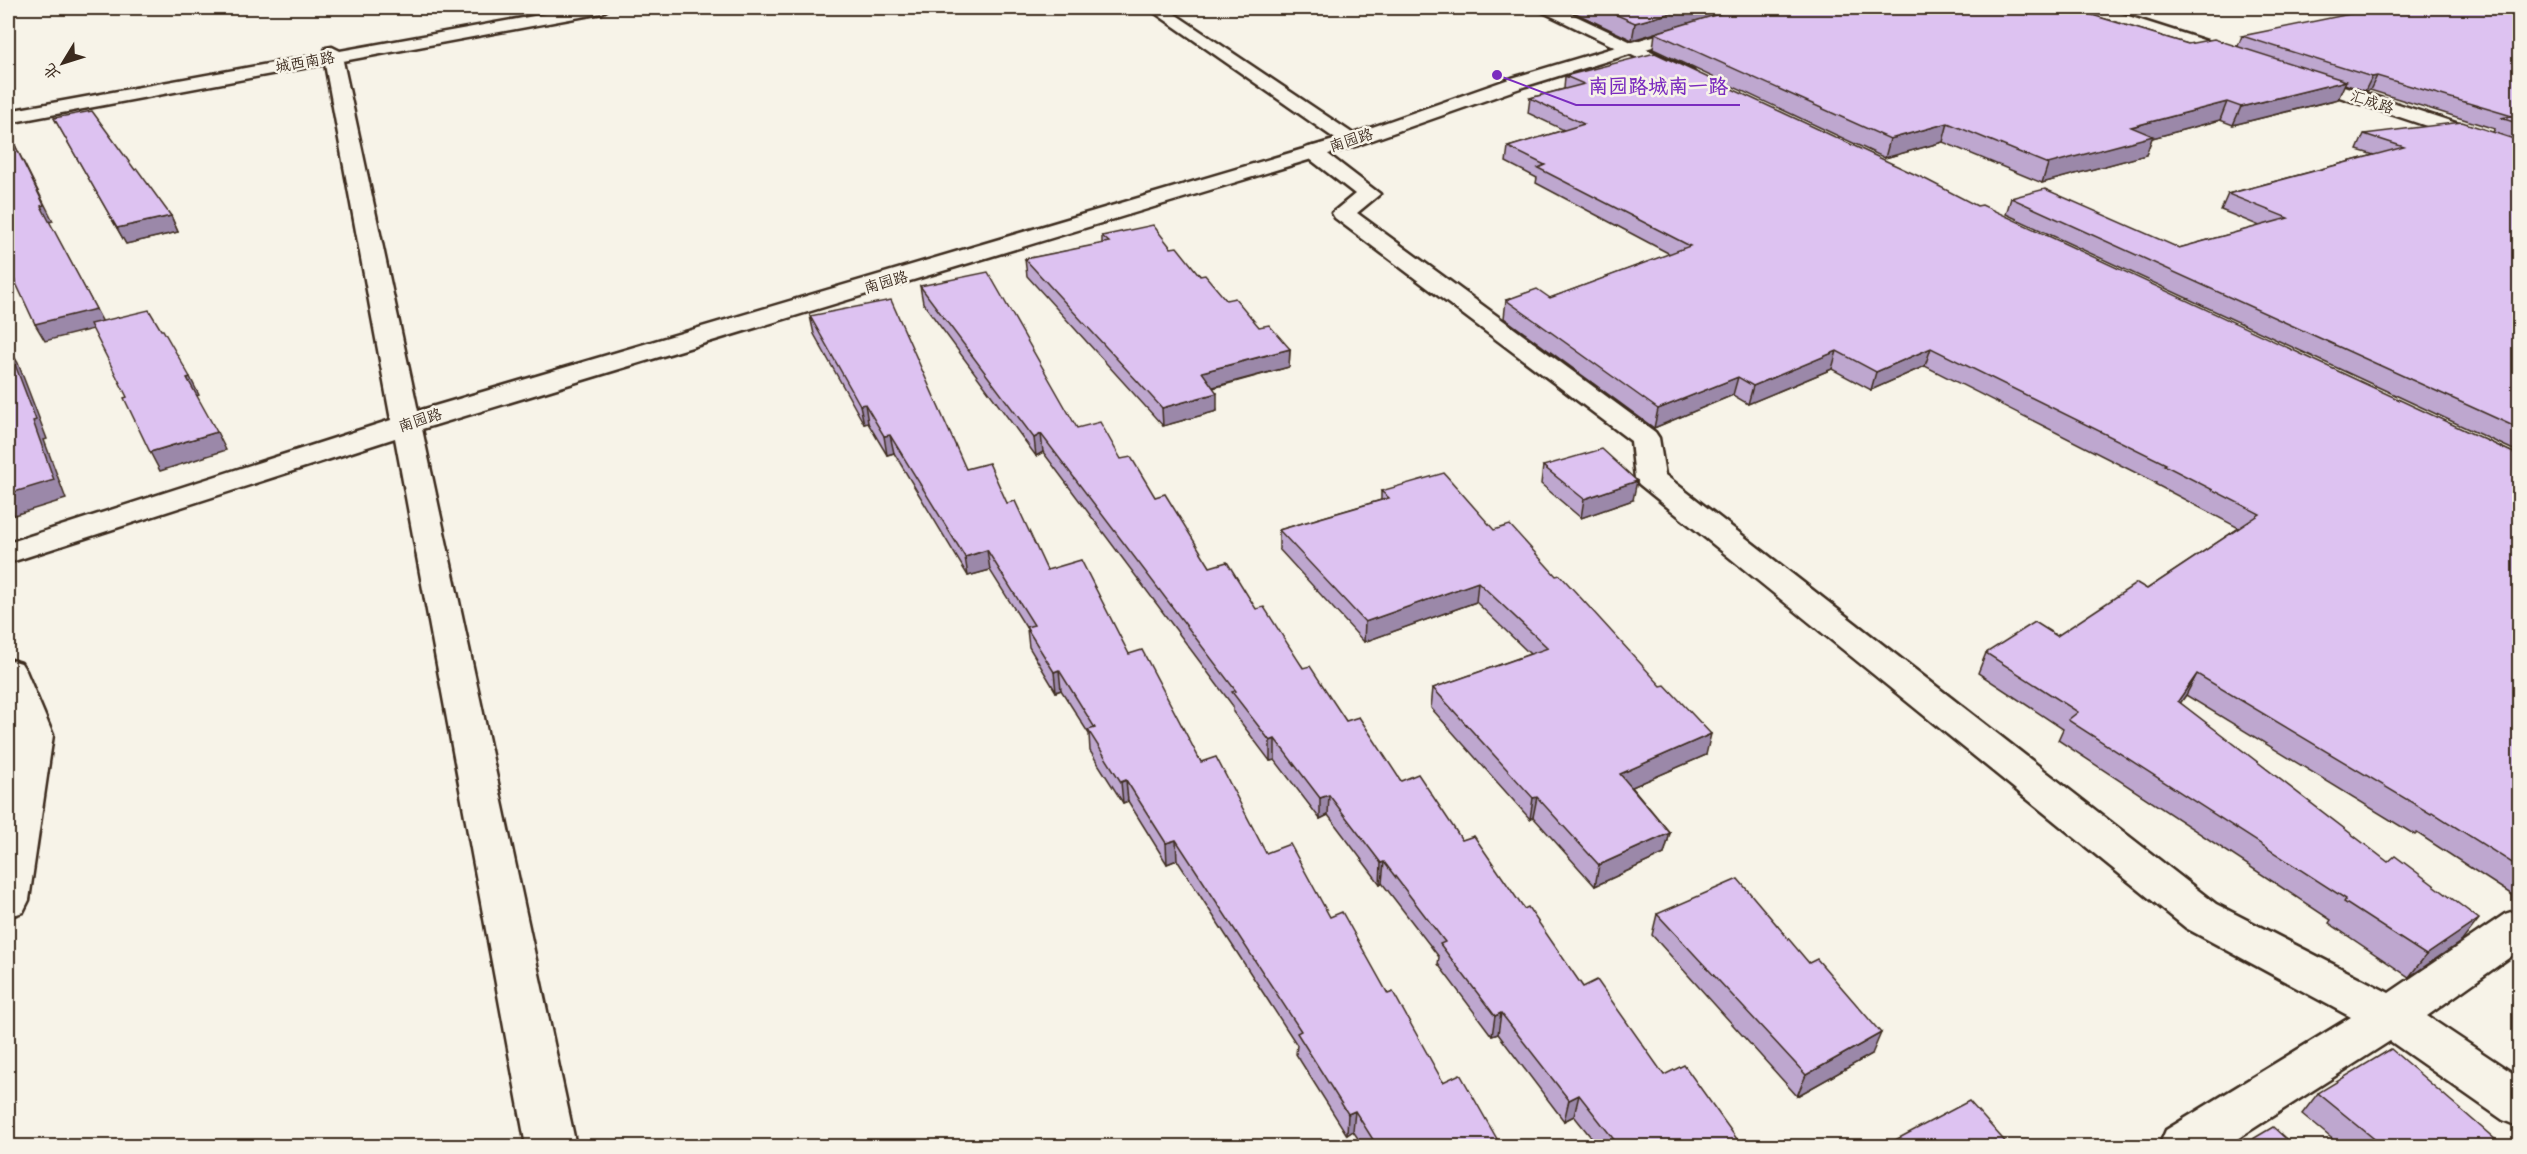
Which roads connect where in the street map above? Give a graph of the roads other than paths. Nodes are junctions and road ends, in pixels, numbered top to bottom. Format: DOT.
graph roads {
  1 [pos="573,8"];
  2 [pos="602,8"];
  3 [pos="1156,8"];
  4 [pos="1547,8"];
  5 [pos="1763,8"];
  6 [pos="2088,8"];
  7 [pos="1631,48"];
  8 [pos="333,54"];
  9 [pos="2259,64"];
  10 [pos="2281,72"];
  11 [pos="1706,84"];
  12 [pos="8,111"];
  13 [pos="8,117"];
  14 [pos="1351,141"];
  15 [pos="2520,151"];
  16 [pos="1313,153"];
  17 [pos="407,424"];
  18 [pos="8,553"];
  19 [pos="8,672"];
  20 [pos="8,900"];
  21 [pos="2520,926"];
  22 [pos="2391,1016"];
  23 [pos="2520,1105"];
  24 [pos="551,1146"];
  25 [pos="2184,1146"];
  1 -- 8 [label="street, 城西南路"];
  2 -- 8 [label="street, 城西南路"];
  3 -- 14 [label="street"];
  4 -- 7 [label="street"];
  5 -- 7 [label="street, 南园路"];
  6 -- 9 [label="street"];
  7 -- 11 [label="street"];
  7 -- 14 [label="street, 南园路"];
  8 -- 12 [label="street, 城西南路"];
  8 -- 13 [label="street, 城西南路"];
  8 -- 17 [label="street"];
  10 -- 15 [label="street, 汇成路"];
  14 -- 16 [label="street, 南园路"];
  16 -- 17 [label="street, 南园路"];
  16 -- 22 [label="street"];
  17 -- 18 [label="street, 南园路"];
  17 -- 24 [label="street"];
  19 -- 20 [label="street"];
  21 -- 22 [label="street"];
  22 -- 23 [label="street"];
  22 -- 25 [label="street"];
}
